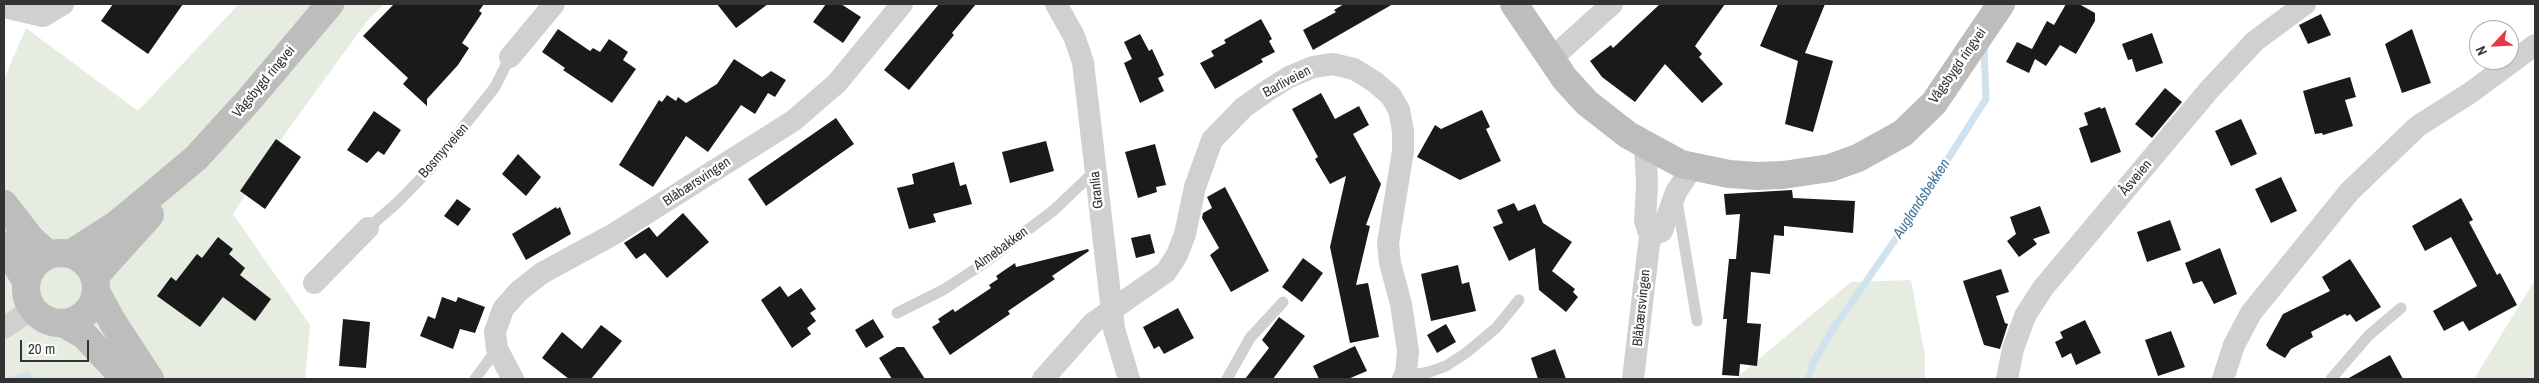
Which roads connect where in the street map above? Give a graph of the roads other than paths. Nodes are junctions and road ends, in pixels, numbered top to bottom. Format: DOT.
graph roads {
  1 [pos="63,4"];
  2 [pos="330,4"];
  3 [pos="554,4"];
  4 [pos="902,4"];
  5 [pos="1056,4"];
  6 [pos="1514,4"];
  7 [pos="1612,4"];
  8 [pos="2305,4"];
  9 [pos="1994,6"];
  10 [pos="4,7"];
  11 [pos="2535,45"];
  12 [pos="510,57"];
  13 [pos="1550,60"];
  14 [pos="1645,145"];
  15 [pos="196,158"];
  16 [pos="1692,168"];
  17 [pos="1095,171"];
  18 [pos="1676,192"];
  19 [pos="4,204"];
  20 [pos="368,228"];
  21 [pos="1650,236"];
  22 [pos="4,245"];
  23 [pos="60,254"];
  24 [pos="26,281"];
  25 [pos="314,283"];
  26 [pos="95,284"];
  27 [pos="1519,300"];
  28 [pos="1283,302"];
  29 [pos="2401,308"];
  30 [pos="32,309"];
  31 [pos="1111,312"];
  32 [pos="897,313"];
  33 [pos="1697,321"];
  34 [pos="63,323"];
  35 [pos="4,328"];
  36 [pos="497,349"];
  37 [pos="1405,376"];
  38 [pos="126,379"];
  39 [pos="150,379"];
  40 [pos="476,379"];
  41 [pos="514,379"];
  42 [pos="1043,379"];
  43 [pos="1130,379"];
  44 [pos="1227,379"];
  45 [pos="1633,379"];
  46 [pos="2007,379"];
  47 [pos="2223,379"];
  48 [pos="2331,379"];
  1 -- 10 [label="street"];
  2 -- 15 [label="street, Vågsbygd ringvei"];
  3 -- 12 [label="street, Bosmyrveien"];
  4 -- 36 [label="street, Blåbærsvingen"];
  5 -- 17 [label="street, Granlia"];
  6 -- 13 [label="street, Vågsbygd ringvei"];
  7 -- 13 [label="street"];
  8 -- 46 [label="street, Åsveien"];
  9 -- 16 [label="street, Vågsbygd ringvei"];
  11 -- 47 [label="street"];
  12 -- 20 [label="lane, Bosmyrveien"];
  13 -- 14 [label="street, Vågsbygd ringvei"];
  14 -- 16 [label="street, Vågsbygd ringvei"];
  14 -- 21 [label="street, Blåbærsvingen"];
  15 -- 23 [label="street, Vågsbygd ringvei"];
  15 -- 26 [label="street, Vågsbygd ringvei"];
  16 -- 18 [label="street"];
  17 -- 31 [label="street, Granlia"];
  17 -- 32 [label="lane, Almebakken"];
  18 -- 21 [label="street"];
  18 -- 33 [label="lane"];
  19 -- 23 [label="street"];
  20 -- 25 [label="street, Bosmyrveien"];
  21 -- 45 [label="street, Blåbærsvingen"];
  22 -- 24 [label="street"];
  23 -- 24 [label="street"];
  23 -- 26 [label="street"];
  24 -- 30 [label="street"];
  26 -- 34 [label="street"];
  26 -- 39 [label="street"];
  27 -- 37 [label="lane, Barliveien"];
  28 -- 44 [label="lane"];
  29 -- 48 [label="lane"];
  30 -- 34 [label="street"];
  30 -- 35 [label="street"];
  31 -- 37 [label="street, Barliveien"];
  31 -- 42 [label="street, Barliveien"];
  31 -- 43 [label="street, Granlia"];
  34 -- 38 [label="street"];
  36 -- 40 [label="lane"];
  36 -- 41 [label="street"];
}
